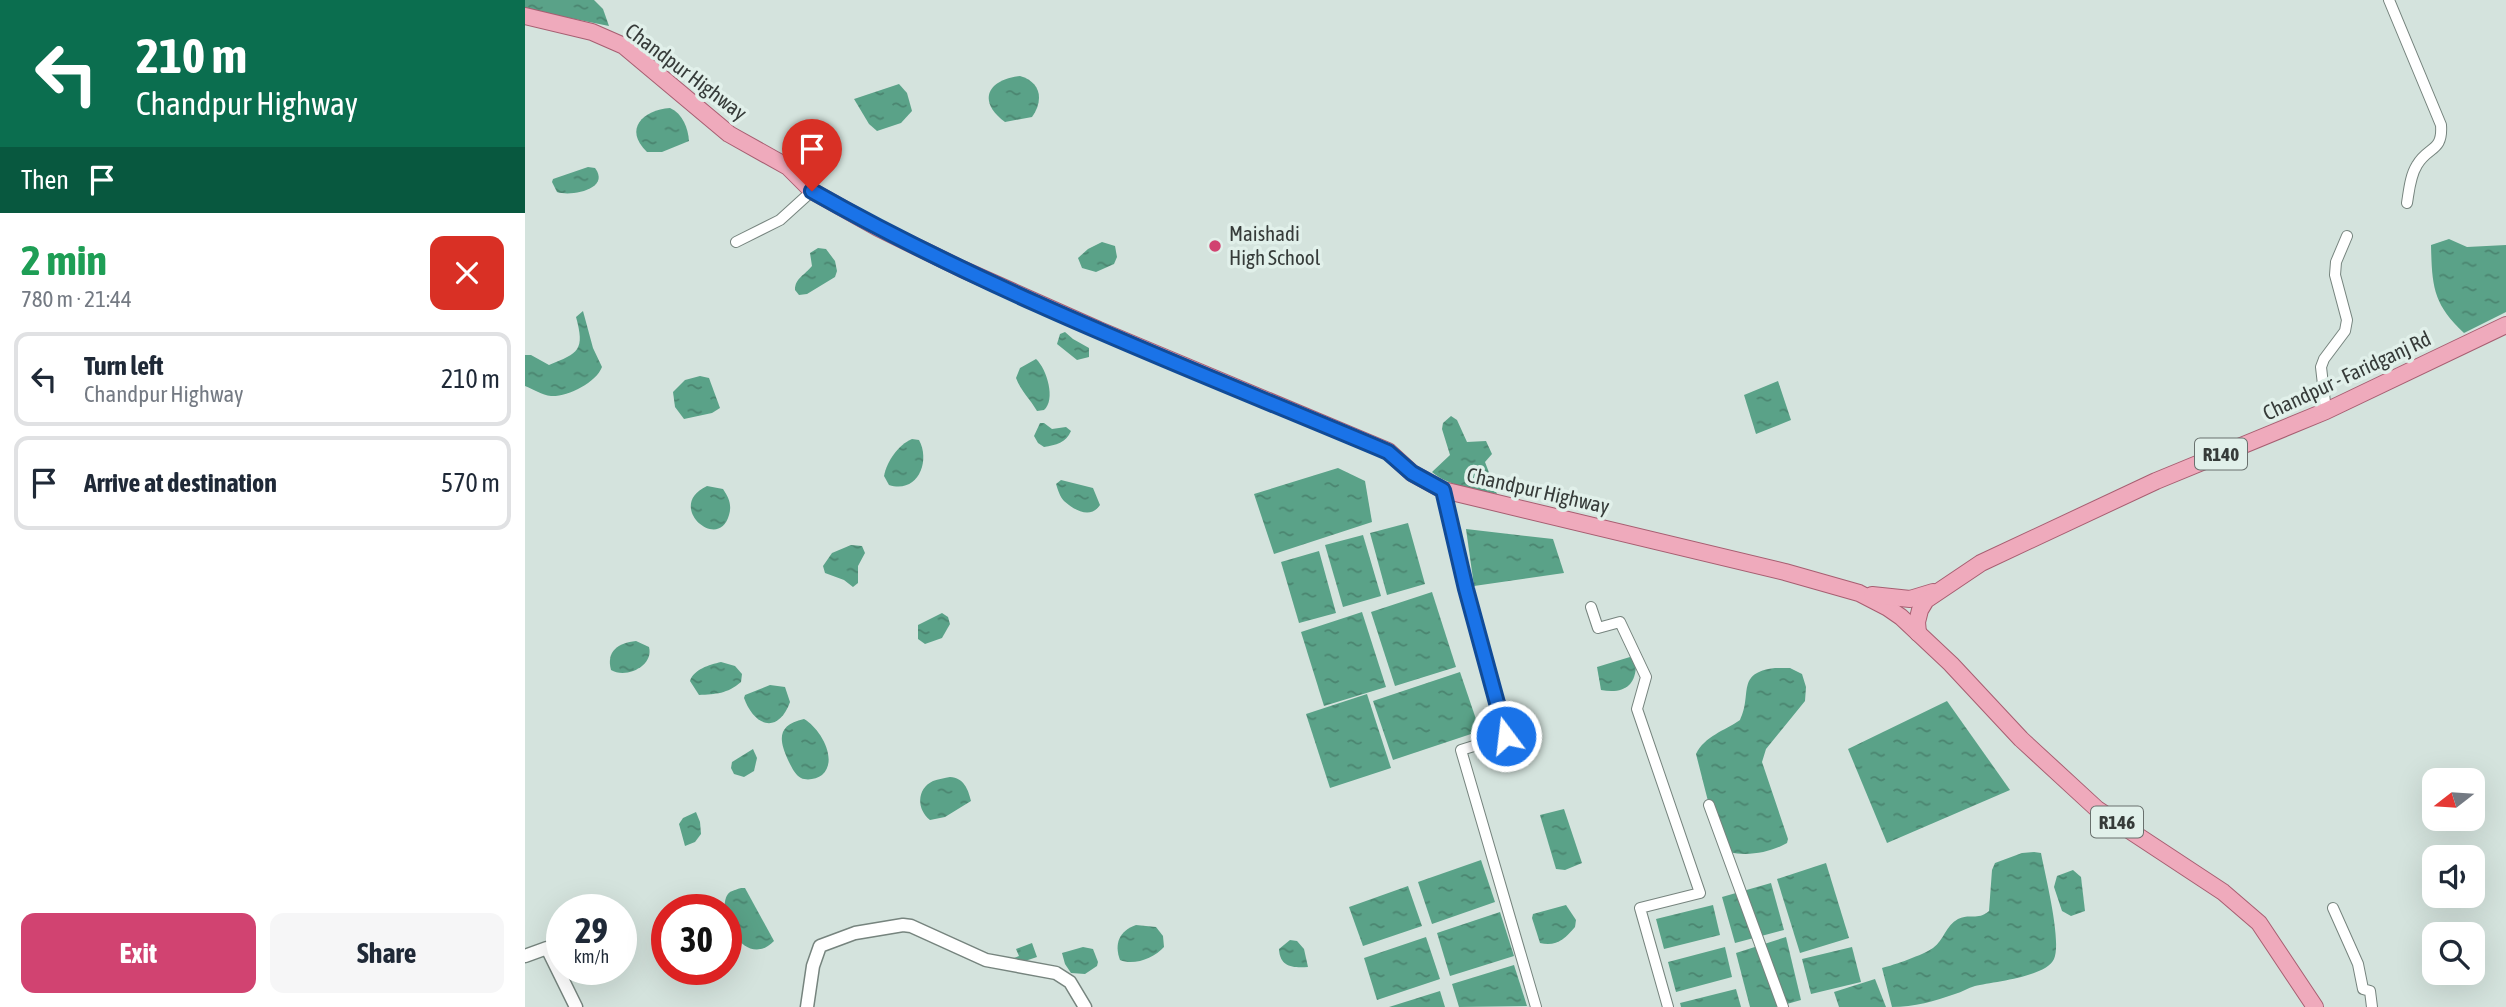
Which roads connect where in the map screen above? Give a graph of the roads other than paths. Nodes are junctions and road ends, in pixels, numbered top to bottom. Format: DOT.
graph roads {
  1 [pos="2389,0"];
  2 [pos="525,16"];
  3 [pos="812,191"];
  4 [pos="2407,204"];
  5 [pos="2347,236"];
  6 [pos="736,242"];
  7 [pos="2506,324"];
  8 [pos="2326,411"];
  9 [pos="1443,490"];
  10 [pos="1939,590"];
  11 [pos="1859,593"];
  12 [pos="1591,607"];
  13 [pos="1918,633"];
  14 [pos="1709,805"];
  15 [pos="2333,908"];
  16 [pos="525,956"];
  17 [pos="576,1007"];
  18 [pos="807,1007"];
  19 [pos="1085,1007"];
  20 [pos="1536,1007"];
  21 [pos="1668,1007"];
  22 [pos="1783,1007"];
  23 [pos="2315,1007"];
  24 [pos="2372,1007"];
  1 -- 4 [label="street"];
  2 -- 3 [label="main road, Chandpur Highway / R140"];
  3 -- 6 [label="street"];
  3 -- 9 [label="main road, Chandpur Highway / R140"];
  5 -- 8 [label="street"];
  7 -- 8 [label="main road, Chandpur - Faridganj Rd / R140"];
  8 -- 10 [label="main road, Chandpur - Faridganj Rd / R140"];
  9 -- 11 [label="main road, Chandpur Highway / R140"];
  9 -- 20 [label="street"];
  10 -- 11 [label="main road, R140"];
  10 -- 13 [label="main road, R140"];
  11 -- 13 [label="main road, R140"];
  12 -- 21 [label="street"];
  13 -- 23 [label="main road, R146"];
  14 -- 22 [label="street"];
  15 -- 24 [label="street"];
  16 -- 17 [label="street"];
  18 -- 19 [label="street"];
}
